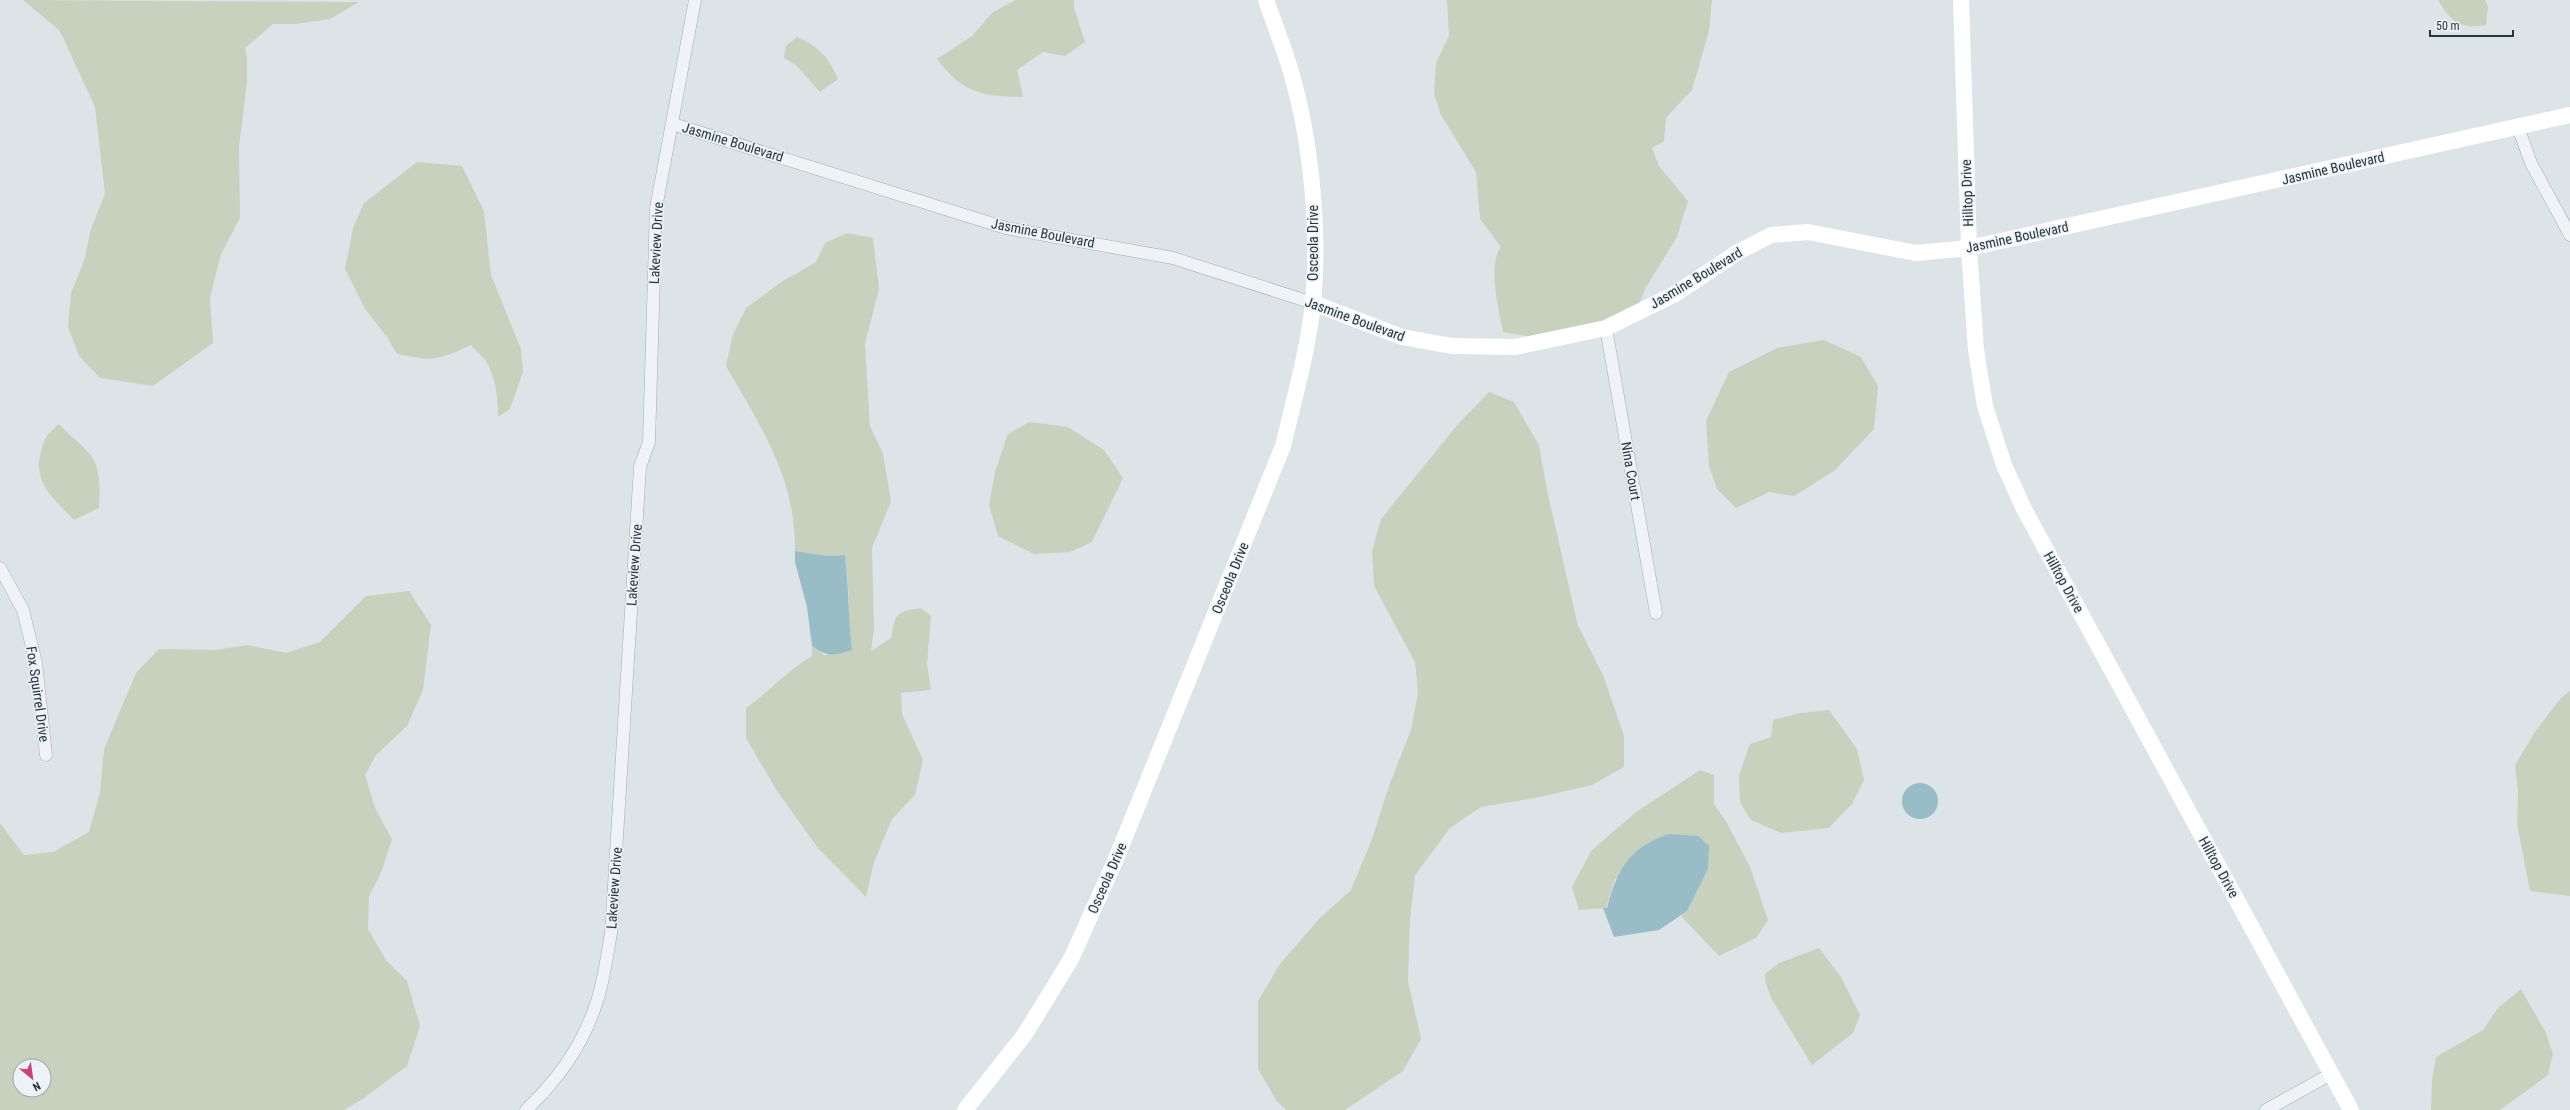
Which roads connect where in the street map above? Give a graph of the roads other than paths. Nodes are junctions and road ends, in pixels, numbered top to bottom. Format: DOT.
graph roads {
  1 [pos="695,0"];
  2 [pos="1266,0"];
  3 [pos="1961,0"];
  4 [pos="2570,115"];
  5 [pos="673,124"];
  6 [pos="2518,127"];
  7 [pos="2570,235"];
  8 [pos="1969,248"];
  9 [pos="1313,303"];
  10 [pos="1606,328"];
  11 [pos="0,568"];
  12 [pos="1656,613"];
  13 [pos="46,755"];
  14 [pos="2331,1074"];
  15 [pos="526,1110"];
  16 [pos="965,1110"];
  17 [pos="2266,1110"];
  18 [pos="2351,1110"];
  1 -- 5 [label="street, Lakeview Drive"];
  2 -- 9 [label="street, Osceola Drive"];
  3 -- 8 [label="street, Hilltop Drive"];
  4 -- 6 [label="street, Jasmine Boulevard"];
  5 -- 9 [label="street, Jasmine Boulevard"];
  5 -- 15 [label="street, Lakeview Drive"];
  6 -- 7 [label="street"];
  6 -- 8 [label="street, Jasmine Boulevard"];
  8 -- 10 [label="street, Jasmine Boulevard"];
  8 -- 14 [label="street, Hilltop Drive"];
  9 -- 10 [label="street, Jasmine Boulevard"];
  9 -- 16 [label="street, Osceola Drive"];
  10 -- 12 [label="street, Nina Court"];
  11 -- 13 [label="street, Fox Squirrel Drive"];
  14 -- 17 [label="street"];
  14 -- 18 [label="street, Hilltop Drive"];
}
